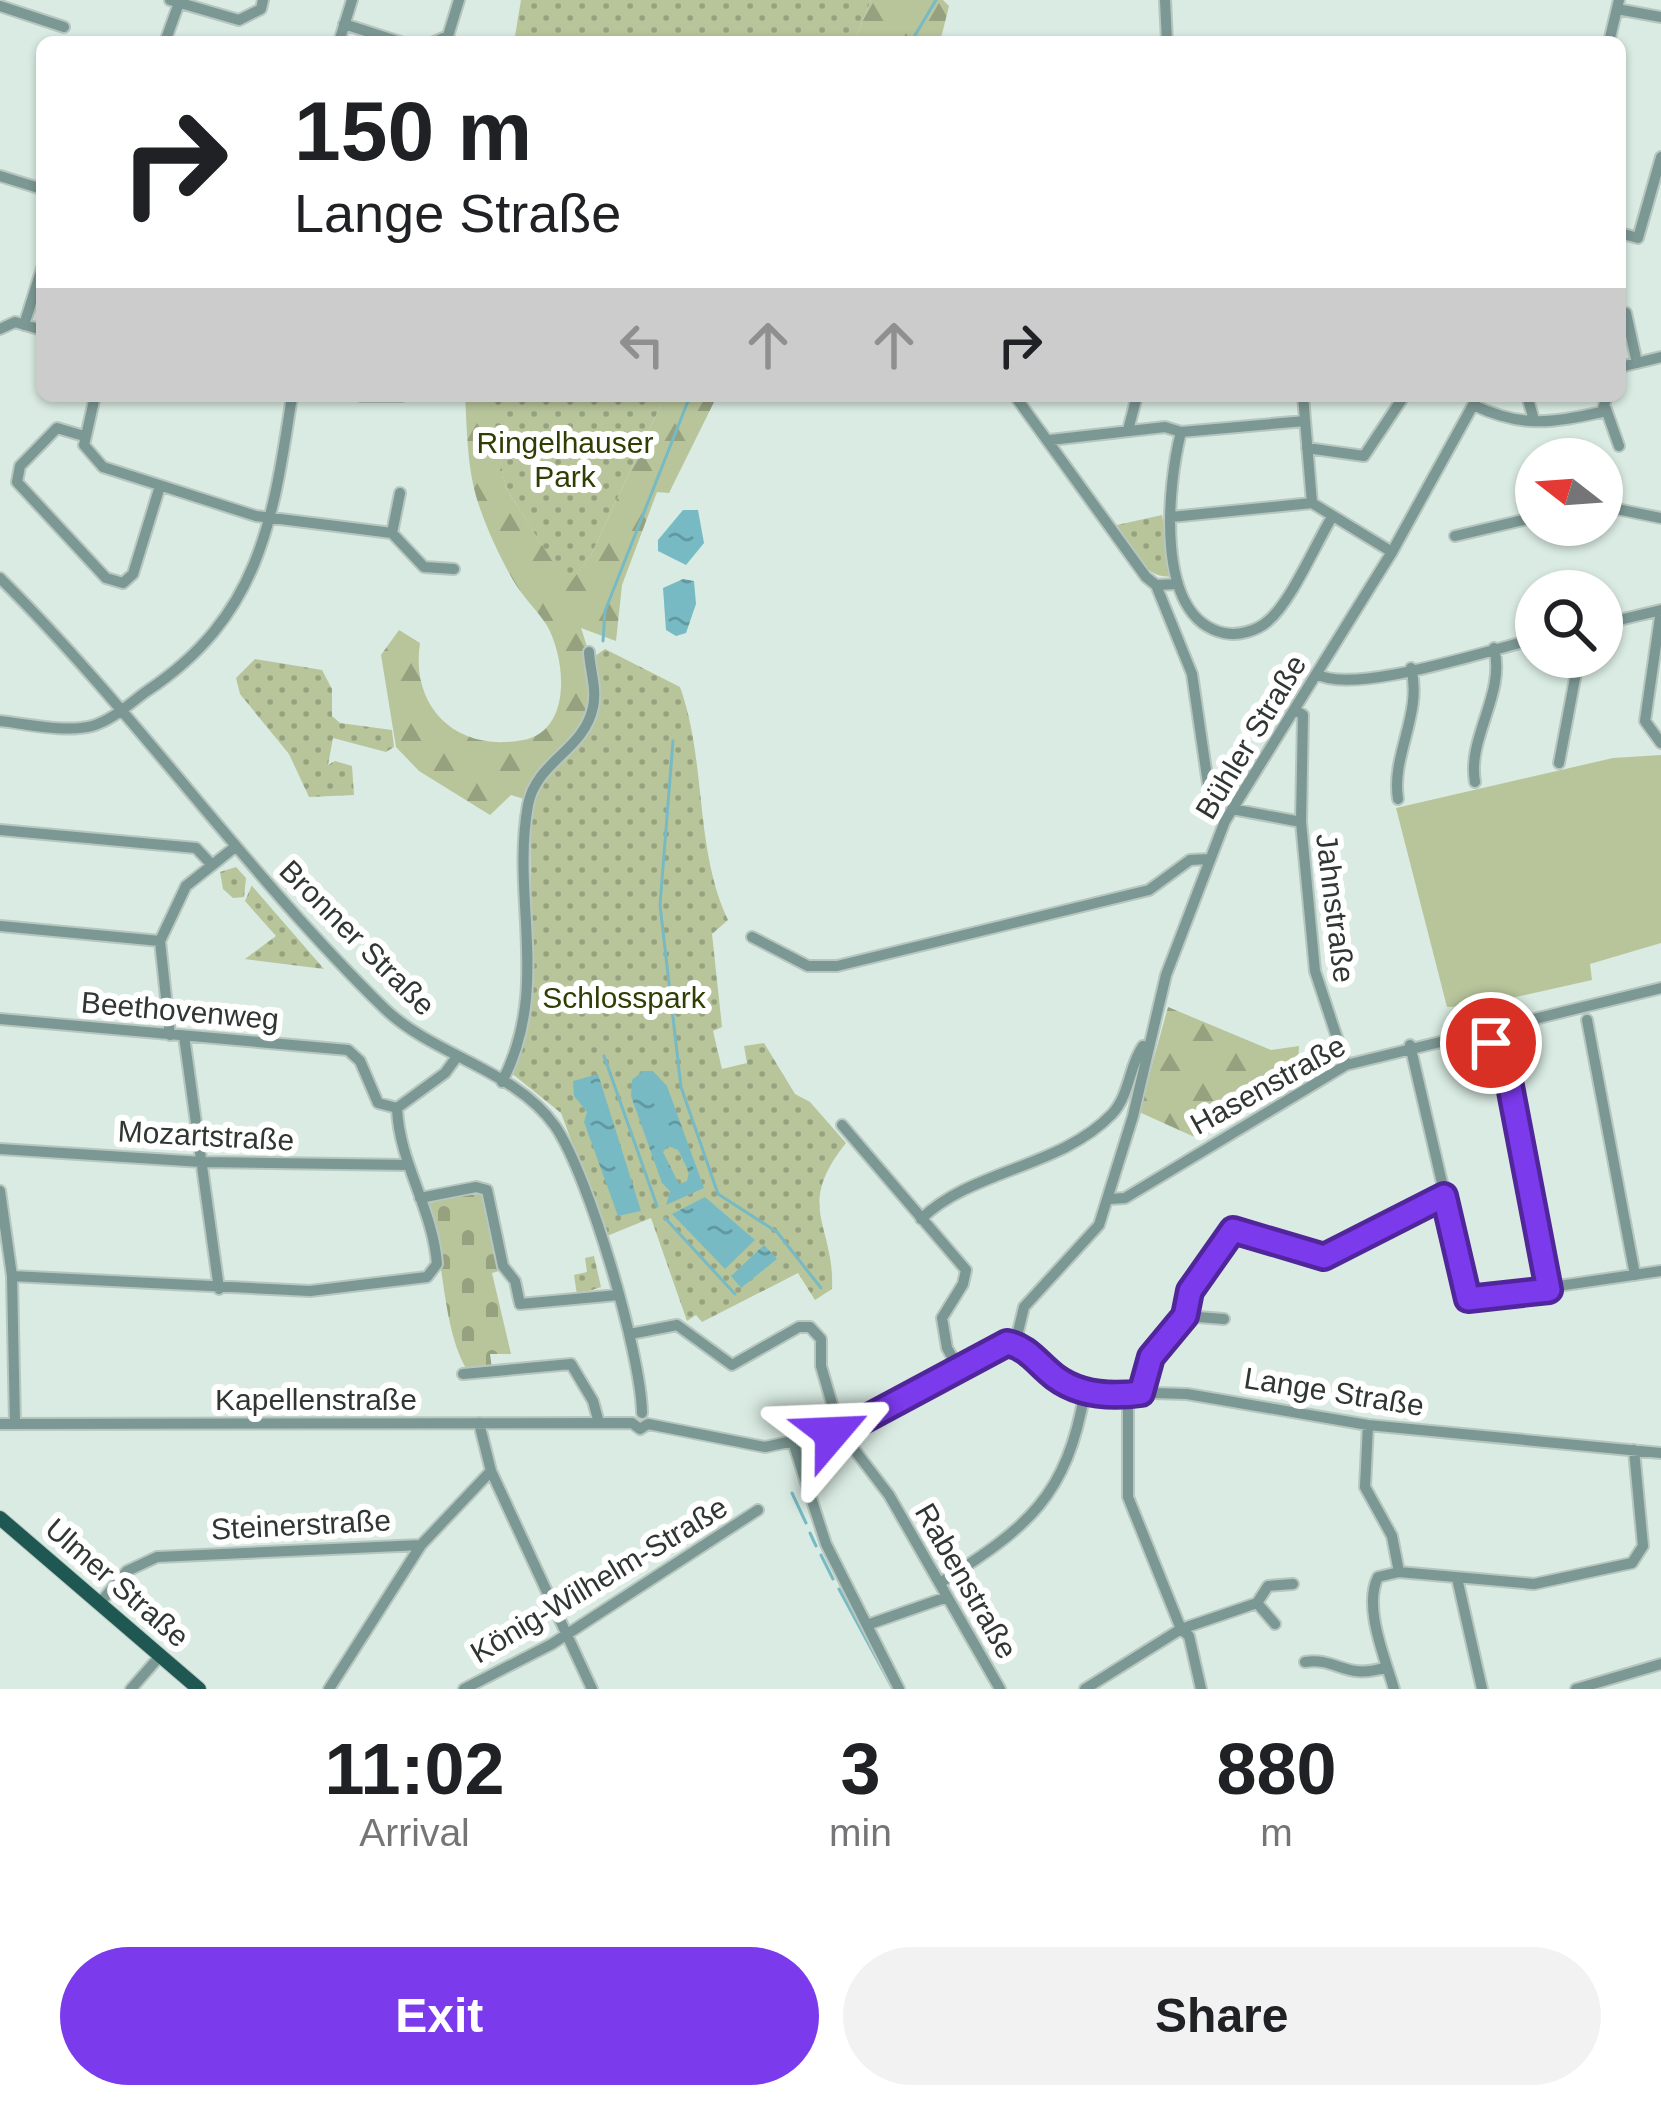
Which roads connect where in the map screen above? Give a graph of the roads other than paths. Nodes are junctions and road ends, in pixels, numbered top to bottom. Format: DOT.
graph roads {
  1 [pos="263,0"];
  2 [pos="352,0"];
  3 [pos="459,0"];
  4 [pos="1165,0"];
  5 [pos="175,1"];
  6 [pos="1618,4"];
  7 [pos="0,6"];
  8 [pos="1661,17"];
  9 [pos="344,24"];
  10 [pos="64,27"];
  11 [pos="166,36"];
  12 [pos="341,36"];
  13 [pos="381,36"];
  14 [pos="448,36"];
  15 [pos="1167,36"];
  16 [pos="1610,36"];
  17 [pos="1661,157"];
  18 [pos="1659,175"];
  19 [pos="0,176"];
  20 [pos="36,187"];
  21 [pos="1626,234"];
  22 [pos="36,287"];
  23 [pos="1626,317"];
  24 [pos="24,325"];
  25 [pos="36,328"];
  26 [pos="0,329"];
  27 [pos="1661,357"];
  28 [pos="1637,363"];
  29 [pos="1626,366"];
  30 [pos="93,402"];
  31 [pos="291,402"];
  32 [pos="1029,402"];
  33 [pos="1135,402"];
  34 [pos="1303,402"];
  35 [pos="1400,402"];
  36 [pos="1474,402"];
  37 [pos="1477,402"];
  38 [pos="1529,402"];
  39 [pos="1607,402"];
  40 [pos="1534,420"];
  41 [pos="1305,422"];
  42 [pos="1128,430"];
  43 [pos="1180,432"];
  44 [pos="84,436"];
  45 [pos="1617,438"];
  46 [pos="1050,440"];
  47 [pos="1307,448"];
  48 [pos="0,475"];
  49 [pos="17,476"];
  50 [pos="160,486"];
  51 [pos="400,493"];
  52 [pos="1312,503"];
  53 [pos="1623,510"];
  54 [pos="1171,517"];
  55 [pos="1332,518"];
  56 [pos="1661,518"];
  57 [pos="272,519"];
  58 [pos="1515,522"];
  59 [pos="392,533"];
  60 [pos="1455,536"];
  61 [pos="1392,552"];
  62 [pos="454,569"];
  63 [pos="0,578"];
  64 [pos="1156,584"];
  65 [pos="1178,584"];
  66 [pos="1661,610"];
  67 [pos="1623,619"];
  68 [pos="1198,622"];
  69 [pos="1179,635"];
  70 [pos="1515,644"];
  71 [pos="1494,648"];
  72 [pos="589,652"];
  73 [pos="1411,668"];
  74 [pos="1317,674"];
  75 [pos="1575,678"];
  76 [pos="1295,710"];
  77 [pos="118,712"];
  78 [pos="0,721"];
  79 [pos="1661,743"];
  80 [pos="1559,763"];
  81 [pos="1475,782"];
  82 [pos="1398,799"];
  83 [pos="1232,809"];
  84 [pos="1225,821"];
  85 [pos="1301,822"];
  86 [pos="0,830"];
  87 [pos="235,847"];
  88 [pos="1209,859"];
  89 [pos="212,865"];
  90 [pos="0,926"];
  91 [pos="752,937"];
  92 [pos="160,941"];
  93 [pos="1661,988"];
  94 [pos="0,1019"];
  95 [pos="1587,1020"];
  96 [pos="170,1035"];
  97 [pos="184,1036"];
  98 [pos="1491,1043"];
  99 [pos="1146,1045"];
  100 [pos="1410,1046"];
  101 [pos="456,1058"];
  102 [pos="1346,1065"];
  103 [pos="502,1082"];
  104 [pos="397,1108"];
  105 [pos="842,1125"];
  106 [pos="0,1149"];
  107 [pos="202,1162"];
  108 [pos="408,1165"];
  109 [pos="0,1193"];
  110 [pos="1444,1196"];
  111 [pos="420,1198"];
  112 [pos="1109,1199"];
  113 [pos="921,1219"];
  114 [pos="1661,1271"];
  115 [pos="1635,1275"];
  116 [pos="12,1276"];
  117 [pos="219,1288"];
  118 [pos="1549,1290"];
  119 [pos="618,1295"];
  120 [pos="1185,1316"];
  121 [pos="1224,1319"];
  122 [pos="630,1334"];
  123 [pos="1015,1344"];
  124 [pos="958,1367"];
  125 [pos="463,1374"];
  126 [pos="1085,1391"];
  127 [pos="1134,1394"];
  128 [pos="641,1420"];
  129 [pos="479,1423"];
  130 [pos="599,1423"];
  131 [pos="0,1424"];
  132 [pos="15,1424"];
  133 [pos="1368,1425"];
  134 [pos="852,1426"];
  135 [pos="834,1427"];
  136 [pos="847,1440"];
  137 [pos="793,1442"];
  138 [pos="1634,1450"];
  139 [pos="1661,1453"];
  140 [pos="491,1471"];
  141 [pos="758,1510"];
  142 [pos="0,1518"];
  143 [pos="422,1545"];
  144 [pos="1400,1572"];
  145 [pos="1457,1578"];
  146 [pos="940,1583"];
  147 [pos="1293,1584"];
  148 [pos="947,1597"];
  149 [pos="99,1604"];
  150 [pos="1257,1604"];
  151 [pos="1275,1624"];
  152 [pos="867,1625"];
  153 [pos="1181,1629"];
  154 [pos="566,1635"];
  155 [pos="160,1656"];
  156 [pos="1305,1662"];
  157 [pos="1661,1664"];
  158 [pos="1388,1667"];
  159 [pos="131,1689"];
  160 [pos="199,1689"];
  161 [pos="329,1689"];
  162 [pos="464,1689"];
  163 [pos="592,1689"];
  164 [pos="898,1689"];
  165 [pos="1000,1689"];
  166 [pos="1085,1689"];
  167 [pos="1202,1689"];
  168 [pos="1394,1689"];
  169 [pos="1483,1689"];
  170 [pos="1576,1689"];
  1 -- 5 [label="street"];
  2 -- 9 [label="street"];
  3 -- 14 [label="street"];
  4 -- 15 [label="street"];
  5 -- 11 [label="street"];
  6 -- 8 [label="street"];
  6 -- 16 [label="street"];
  7 -- 10 [label="street"];
  9 -- 12 [label="street"];
  9 -- 13 [label="street"];
  17 -- 18 [label="street"];
  18 -- 21 [label="street"];
  19 -- 20 [label="street"];
  22 -- 24 [label="street"];
  23 -- 28 [label="street"];
  24 -- 25 [label="street"];
  24 -- 26 [label="street"];
  27 -- 28 [label="street"];
  28 -- 29 [label="street"];
  30 -- 44 [label="street"];
  31 -- 57 [label="street"];
  32 -- 46 [label="street"];
  33 -- 42 [label="street"];
  34 -- 41 [label="street"];
  35 -- 47 [label="street"];
  36 -- 61 [label="street, Bühler Straße"];
  37 -- 40 [label="street"];
  38 -- 40 [label="street"];
  39 -- 40 [label="street"];
  39 -- 45 [label="street"];
  41 -- 43 [label="street"];
  41 -- 47 [label="street"];
  42 -- 43 [label="street"];
  42 -- 46 [label="street"];
  43 -- 54 [label="street"];
  44 -- 49 [label="street"];
  44 -- 50 [label="street"];
  46 -- 64 [label="street"];
  47 -- 52 [label="street"];
  48 -- 49 [label="street"];
  49 -- 50 [label="street"];
  50 -- 57 [label="street"];
  51 -- 59 [label="street"];
  52 -- 54 [label="street"];
  52 -- 55 [label="street"];
  53 -- 56 [label="street"];
  54 -- 65 [label="street"];
  55 -- 61 [label="street"];
  55 -- 68 [label="street"];
  57 -- 59 [label="street"];
  57 -- 77 [label="street"];
  58 -- 60 [label="street"];
  59 -- 62 [label="street"];
  61 -- 74 [label="street, Bühler Straße"];
  63 -- 77 [label="street, Bronner Straße"];
  64 -- 65 [label="street"];
  64 -- 69 [label="street"];
  65 -- 68 [label="street"];
  66 -- 67 [label="street"];
  66 -- 79 [label="street"];
  68 -- 69 [label="street"];
  69 -- 84 [label="street"];
  70 -- 71 [label="street"];
  71 -- 73 [label="street"];
  71 -- 81 [label="street"];
  72 -- 103 [label="street"];
  73 -- 74 [label="street"];
  73 -- 82 [label="street"];
  74 -- 76 [label="street, Bühler Straße"];
  75 -- 80 [label="street"];
  76 -- 83 [label="street, Bühler Straße"];
  76 -- 85 [label="street"];
  77 -- 78 [label="street"];
  77 -- 87 [label="street, Bronner Straße"];
  83 -- 84 [label="street, Bühler Straße"];
  83 -- 85 [label="street, Jahnstraße"];
  84 -- 88 [label="street, Bühler Straße"];
  85 -- 102 [label="street, Jahnstraße"];
  86 -- 89 [label="street"];
  87 -- 89 [label="street"];
  87 -- 101 [label="street, Bronner Straße"];
  88 -- 91 [label="street"];
  88 -- 99 [label="street, Bühler Straße"];
  89 -- 92 [label="street"];
  90 -- 92 [label="street"];
  92 -- 96 [label="street"];
  93 -- 100 [label="street, Hasenstraße"];
  94 -- 96 [label="street, Beethovenweg"];
  95 -- 115 [label="street"];
  96 -- 97 [label="street, Beethovenweg"];
  97 -- 104 [label="street, Beethovenweg"];
  97 -- 107 [label="street"];
  98 -- 118 [label="street"];
  99 -- 112 [label="street, Bühler Straße"];
  99 -- 113 [label="street"];
  100 -- 102 [label="street, Hasenstraße"];
  100 -- 110 [label="street"];
  101 -- 103 [label="street, Bronner Straße"];
  101 -- 104 [label="street"];
  102 -- 112 [label="street, Hasenstraße"];
  103 -- 119 [label="street, Bronner Straße"];
  104 -- 108 [label="street"];
  105 -- 113 [label="street"];
  106 -- 107 [label="street, Mozartstraße"];
  107 -- 108 [label="street, Mozartstraße"];
  107 -- 117 [label="street"];
  108 -- 111 [label="street"];
  109 -- 116 [label="street"];
  110 -- 118 [label="street"];
  110 -- 120 [label="street"];
  111 -- 117 [label="street"];
  111 -- 119 [label="street"];
  112 -- 123 [label="street"];
  113 -- 124 [label="street"];
  114 -- 115 [label="street"];
  115 -- 118 [label="street"];
  116 -- 117 [label="street"];
  116 -- 132 [label="street"];
  119 -- 122 [label="street, Bronner Straße"];
  120 -- 121 [label="street"];
  120 -- 127 [label="street"];
  122 -- 128 [label="street, Bronner Straße"];
  122 -- 135 [label="street"];
  123 -- 124 [label="street"];
  123 -- 126 [label="street, Lange Straße"];
  124 -- 134 [label="street"];
  125 -- 130 [label="street"];
  126 -- 127 [label="street, Lange Straße"];
  126 -- 146 [label="street"];
  127 -- 133 [label="street, Lange Straße"];
  127 -- 153 [label="street"];
  128 -- 130 [label="street, Kapellenstraße"];
  128 -- 137 [label="street, Kapellenstraße"];
  129 -- 130 [label="street, Kapellenstraße"];
  129 -- 132 [label="street, Kapellenstraße"];
  129 -- 140 [label="street"];
  131 -- 132 [label="street, Kapellenstraße"];
  133 -- 138 [label="street, Lange Straße"];
  133 -- 144 [label="street"];
  134 -- 135 [label="street"];
  134 -- 136 [label="street"];
  135 -- 136 [label="street"];
  135 -- 137 [label="street, Kapellenstraße"];
  136 -- 146 [label="street, Rabenstraße"];
  137 -- 152 [label="street"];
  138 -- 139 [label="street, Lange Straße"];
  138 -- 145 [label="street"];
  140 -- 143 [label="street, Steinerstraße"];
  140 -- 154 [label="street"];
  141 -- 154 [label="street, König-Wilhelm-Straße"];
  142 -- 149 [label="main road, Ulmer Straße"];
  143 -- 149 [label="street, Steinerstraße"];
  143 -- 161 [label="street"];
  144 -- 145 [label="street"];
  144 -- 158 [label="street"];
  145 -- 169 [label="street"];
  146 -- 148 [label="street, Rabenstraße"];
  147 -- 150 [label="street"];
  148 -- 152 [label="street"];
  148 -- 165 [label="street, Rabenstraße"];
  149 -- 155 [label="main road, Ulmer Straße"];
  150 -- 151 [label="street"];
  150 -- 153 [label="street"];
  152 -- 164 [label="street"];
  153 -- 166 [label="street"];
  153 -- 167 [label="street"];
  154 -- 162 [label="street, König-Wilhelm-Straße"];
  154 -- 163 [label="street"];
  155 -- 159 [label="street"];
  155 -- 160 [label="main road, Ulmer Straße"];
  156 -- 158 [label="street"];
  157 -- 170 [label="street"];
  158 -- 168 [label="street"];
}
